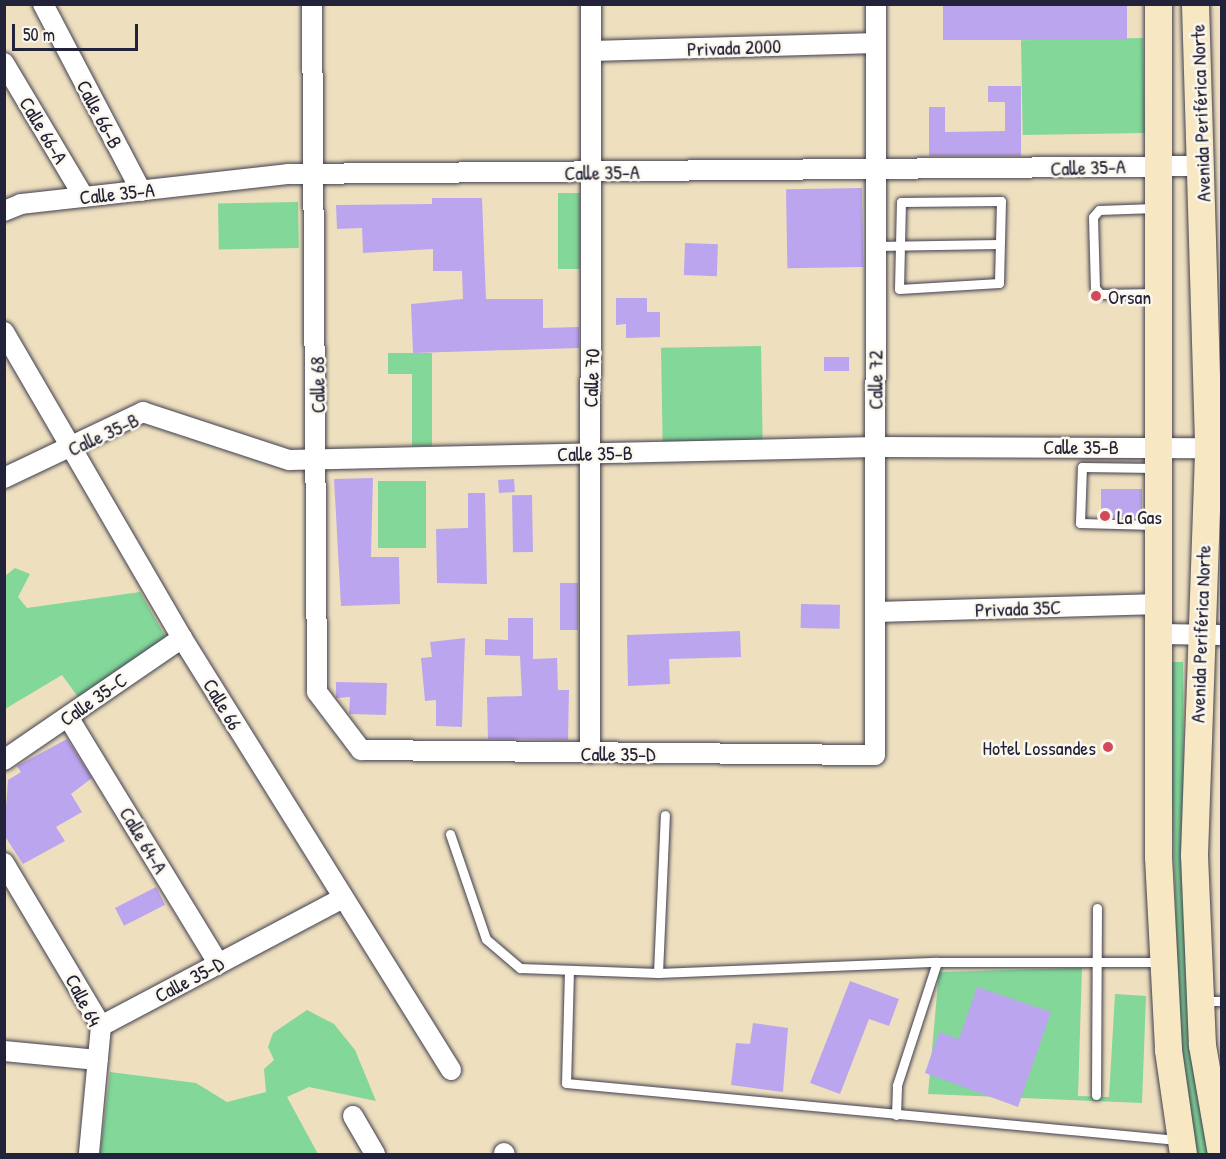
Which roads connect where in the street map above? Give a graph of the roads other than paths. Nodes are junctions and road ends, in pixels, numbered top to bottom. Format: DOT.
graph roads {
  1 [pos="43,4"];
  2 [pos="312,4"];
  3 [pos="591,4"];
  4 [pos="876,4"];
  5 [pos="1158,4"];
  6 [pos="1195,4"];
  7 [pos="876,43"];
  8 [pos="592,51"];
  9 [pos="4,63"];
  10 [pos="1162,165"];
  11 [pos="1202,166"];
  12 [pos="876,167"];
  13 [pos="593,172"];
  14 [pos="314,175"];
  15 [pos="141,191"];
  16 [pos="84,197"];
  17 [pos="1162,207"];
  18 [pos="4,211"];
  19 [pos="999,244"];
  20 [pos="876,246"];
  21 [pos="899,246"];
  22 [pos="1214,260"];
  23 [pos="1162,293"];
  24 [pos="4,332"];
  25 [pos="875,447"];
  26 [pos="1208,448"];
  27 [pos="70,449"];
  28 [pos="589,453"];
  29 [pos="1162,457"];
  30 [pos="318,459"];
  31 [pos="4,478"];
  32 [pos="1160,526"];
  33 [pos="1161,604"];
  34 [pos="876,612"];
  35 [pos="1160,634"];
  36 [pos="1210,635"];
  37 [pos="182,638"];
  38 [pos="68,717"];
  39 [pos="361,750"];
  40 [pos="590,753"];
  41 [pos="875,755"];
  42 [pos="4,760"];
  43 [pos="665,815"];
  44 [pos="450,834"];
  45 [pos="4,863"];
  46 [pos="341,899"];
  47 [pos="1097,908"];
  48 [pos="937,962"];
  49 [pos="1161,962"];
  50 [pos="219,963"];
  51 [pos="1099,964"];
  52 [pos="569,970"];
  53 [pos="658,973"];
  54 [pos="1211,1001"];
  55 [pos="101,1026"];
  56 [pos="4,1051"];
  57 [pos="98,1060"];
  58 [pos="451,1070"];
  59 [pos="1096,1095"];
  60 [pos="896,1115"];
  61 [pos="353,1116"];
  62 [pos="1181,1147"];
  63 [pos="89,1155"];
  64 [pos="375,1155"];
  65 [pos="1221,1155"];
  1 -- 15 [label="street, Calle 66-B"];
  2 -- 14 [label="street, Calle 68"];
  3 -- 8 [label="street, Calle 70"];
  4 -- 7 [label="street, Calle 72"];
  5 -- 10 [label="main road, Avenida Periférica Norte"];
  6 -- 11 [label="main road, Avenida Periférica Norte"];
  7 -- 8 [label="street, Privada 2000"];
  7 -- 12 [label="street, Calle 72"];
  8 -- 13 [label="street, Calle 70"];
  9 -- 16 [label="street, Calle 66-A"];
  10 -- 11 [label="street, Calle 35-A"];
  10 -- 12 [label="street, Calle 35-A"];
  10 -- 17 [label="main road, Avenida Periférica Norte"];
  11 -- 22 [label="main road, Avenida Periférica Norte"];
  12 -- 13 [label="street, Calle 35-A"];
  12 -- 20 [label="street, Calle 72"];
  13 -- 14 [label="street, Calle 35-A"];
  13 -- 28 [label="street, Calle 70"];
  14 -- 15 [label="street, Calle 35-A"];
  14 -- 30 [label="street, Calle 68"];
  15 -- 16 [label="street, Calle 35-A"];
  16 -- 18 [label="street, Calle 35-A"];
  17 -- 23 [label="main road, Avenida Periférica Norte"];
  17 -- 23 [label="lane"];
  19 -- 21 [label="lane"];
  19 -- 21 [label="lane"];
  19 -- 21 [label="lane"];
  20 -- 21 [label="lane"];
  20 -- 25 [label="street, Calle 72"];
  22 -- 26 [label="main road, Avenida Periférica Norte"];
  23 -- 29 [label="main road, Avenida Periférica Norte"];
  24 -- 27 [label="street, Calle 66"];
  25 -- 28 [label="street, Calle 35-B"];
  25 -- 29 [label="street, Calle 35-B"];
  25 -- 34 [label="street, Calle 72"];
  26 -- 29 [label="street, Calle 35-B"];
  26 -- 36 [label="main road, Avenida Periférica Norte"];
  27 -- 30 [label="street, Calle 35-B"];
  27 -- 31 [label="street, Calle 35-B"];
  27 -- 37 [label="street, Calle 66"];
  28 -- 30 [label="street, Calle 35-B"];
  28 -- 40 [label="street, Calle 70"];
  29 -- 32 [label="main road, Avenida Periférica Norte"];
  29 -- 32 [label="lane"];
  30 -- 39 [label="street, Calle 68"];
  32 -- 33 [label="main road, Avenida Periférica Norte"];
  33 -- 34 [label="street, Privada 35C"];
  33 -- 35 [label="main road, Avenida Periférica Norte"];
  34 -- 41 [label="street, Calle 72"];
  35 -- 36 [label="street"];
  35 -- 49 [label="main road, Avenida Periférica Norte"];
  36 -- 54 [label="main road, Avenida Periférica Norte"];
  37 -- 38 [label="street, Calle 35-C"];
  37 -- 46 [label="street, Calle 66"];
  38 -- 42 [label="street, Calle 35-C"];
  38 -- 50 [label="street, Calle 64-A"];
  39 -- 40 [label="street, Calle 35-D"];
  40 -- 41 [label="street, Calle 35-D"];
  43 -- 53 [label="lane"];
  44 -- 52 [label="lane"];
  45 -- 55 [label="street, Calle 64"];
  46 -- 50 [label="street, Calle 35-D"];
  46 -- 58 [label="street, Calle 66"];
  47 -- 51 [label="lane"];
  48 -- 51 [label="lane"];
  48 -- 53 [label="lane"];
  48 -- 60 [label="lane"];
  49 -- 51 [label="lane"];
  49 -- 62 [label="main road, Avenida Periférica Norte"];
  50 -- 55 [label="street, Calle 35-D"];
  51 -- 59 [label="lane"];
  52 -- 53 [label="lane"];
  52 -- 60 [label="lane"];
  54 -- 65 [label="main road, Avenida Periférica Norte"];
  55 -- 57 [label="street, Calle 64"];
  56 -- 57 [label="street"];
  57 -- 63 [label="street, Calle 64"];
  60 -- 62 [label="lane"];
  61 -- 64 [label="street"];
}
